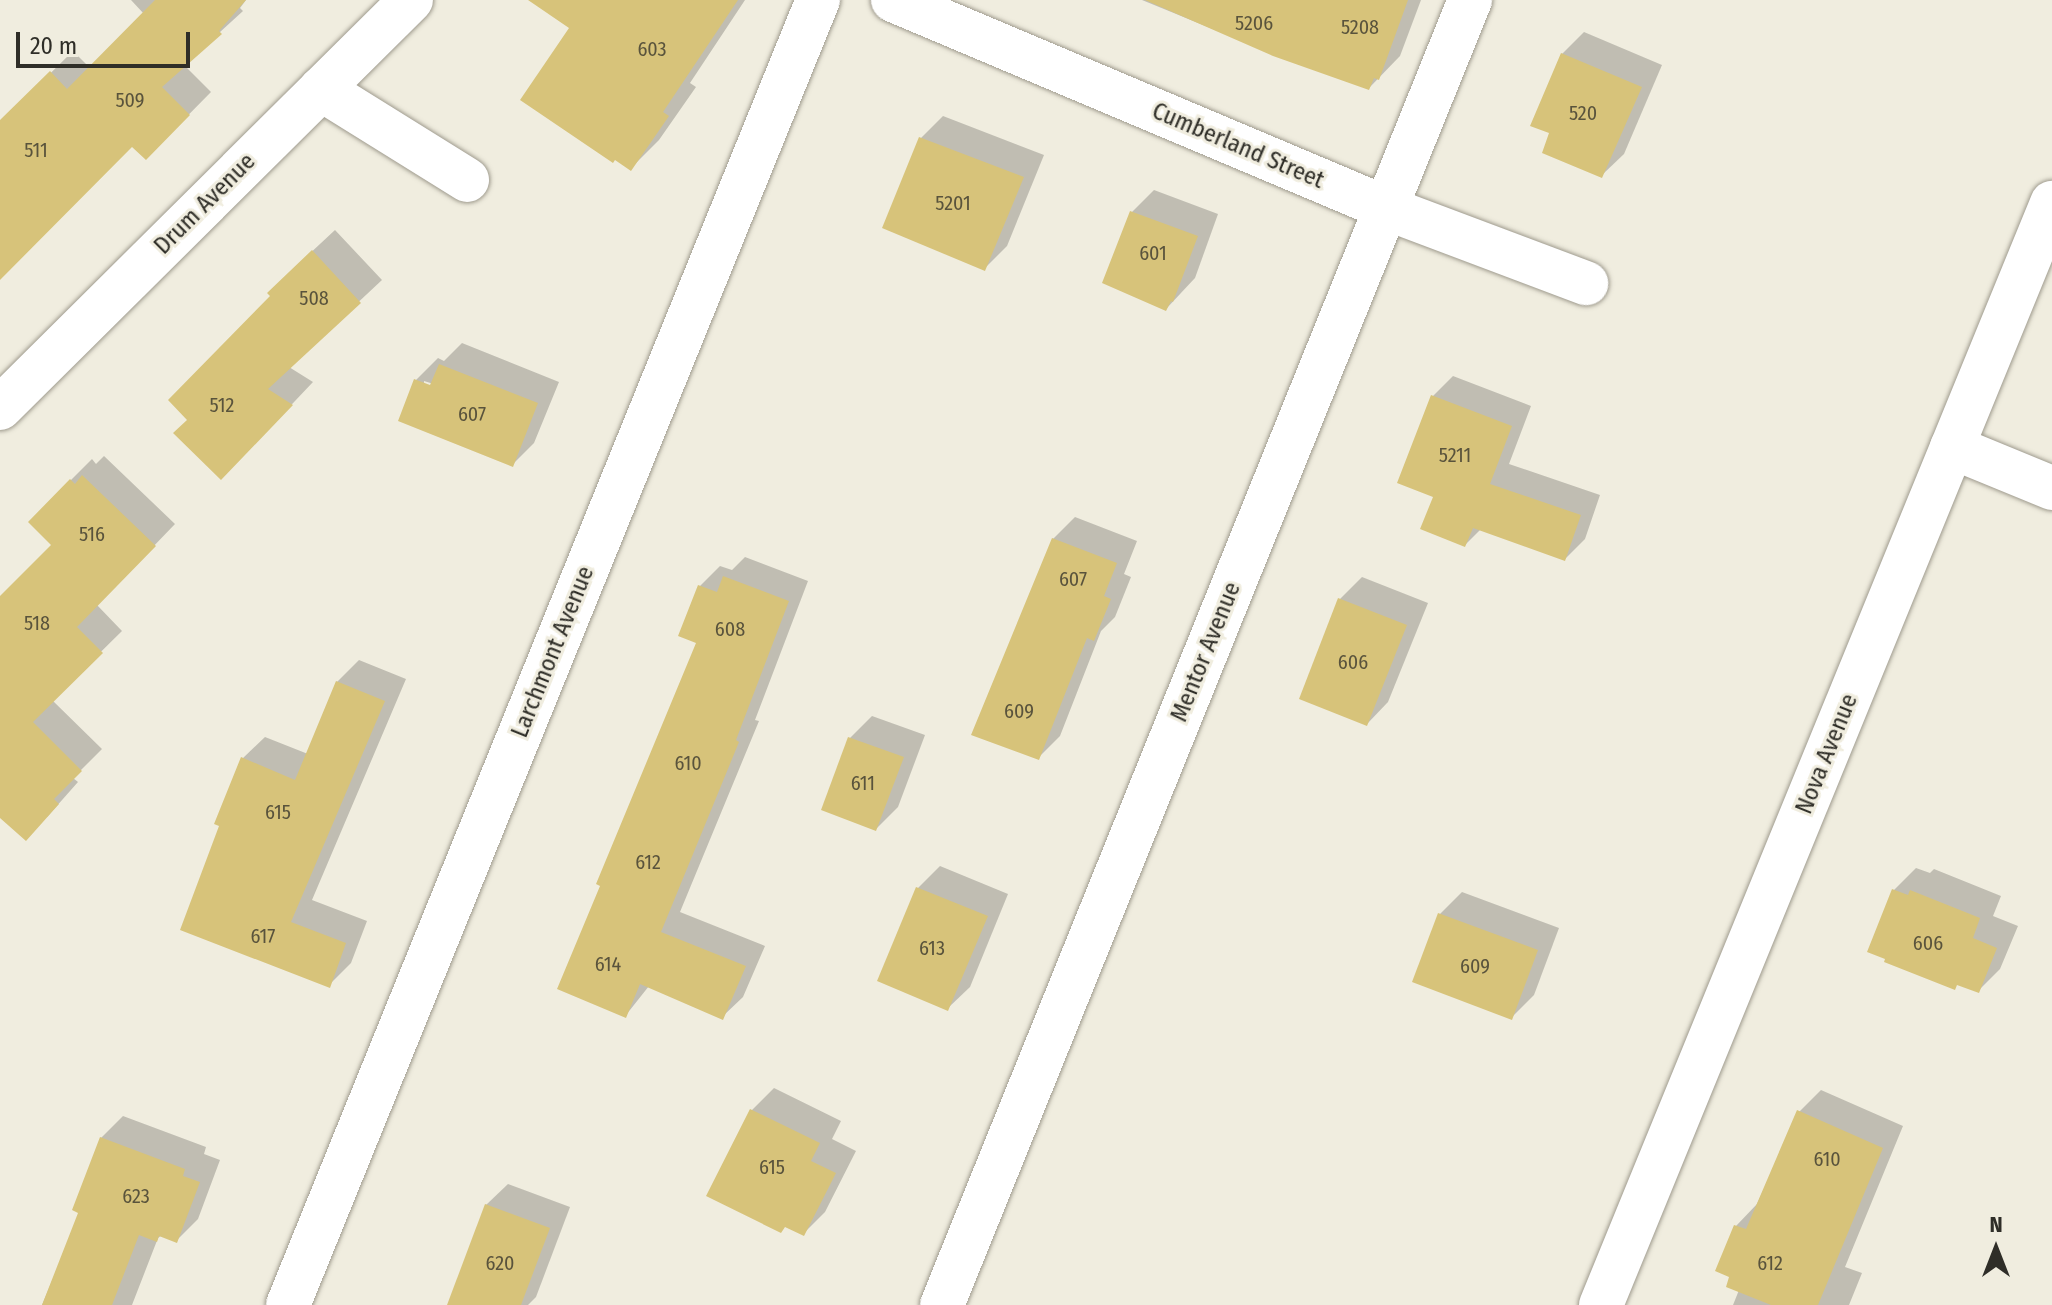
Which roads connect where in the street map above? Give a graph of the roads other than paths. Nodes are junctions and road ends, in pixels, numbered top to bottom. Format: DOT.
graph roads {
  1 [pos="411,0"];
  2 [pos="818,0"];
  3 [pos="893,0"];
  4 [pos="1470,0"];
  5 [pos="321,89"];
  6 [pos="467,180"];
  7 [pos="2052,203"];
  8 [pos="1386,208"];
  9 [pos="1586,283"];
  10 [pos="0,408"];
  11 [pos="1952,447"];
  12 [pos="2052,488"];
  13 [pos="288,1305"];
  14 [pos="942,1305"];
  15 [pos="1601,1305"];
  1 -- 5 [label="street, Drum Avenue"];
  2 -- 13 [label="street, Larchmont Avenue"];
  3 -- 8 [label="street, Cumberland Street"];
  4 -- 8 [label="street, Mentor Avenue"];
  5 -- 6 [label="street"];
  5 -- 10 [label="street, Drum Avenue"];
  7 -- 11 [label="street, Nova Avenue"];
  8 -- 9 [label="street, Cumberland Street"];
  8 -- 14 [label="street, Mentor Avenue"];
  11 -- 12 [label="street"];
  11 -- 15 [label="street, Nova Avenue"];
}
